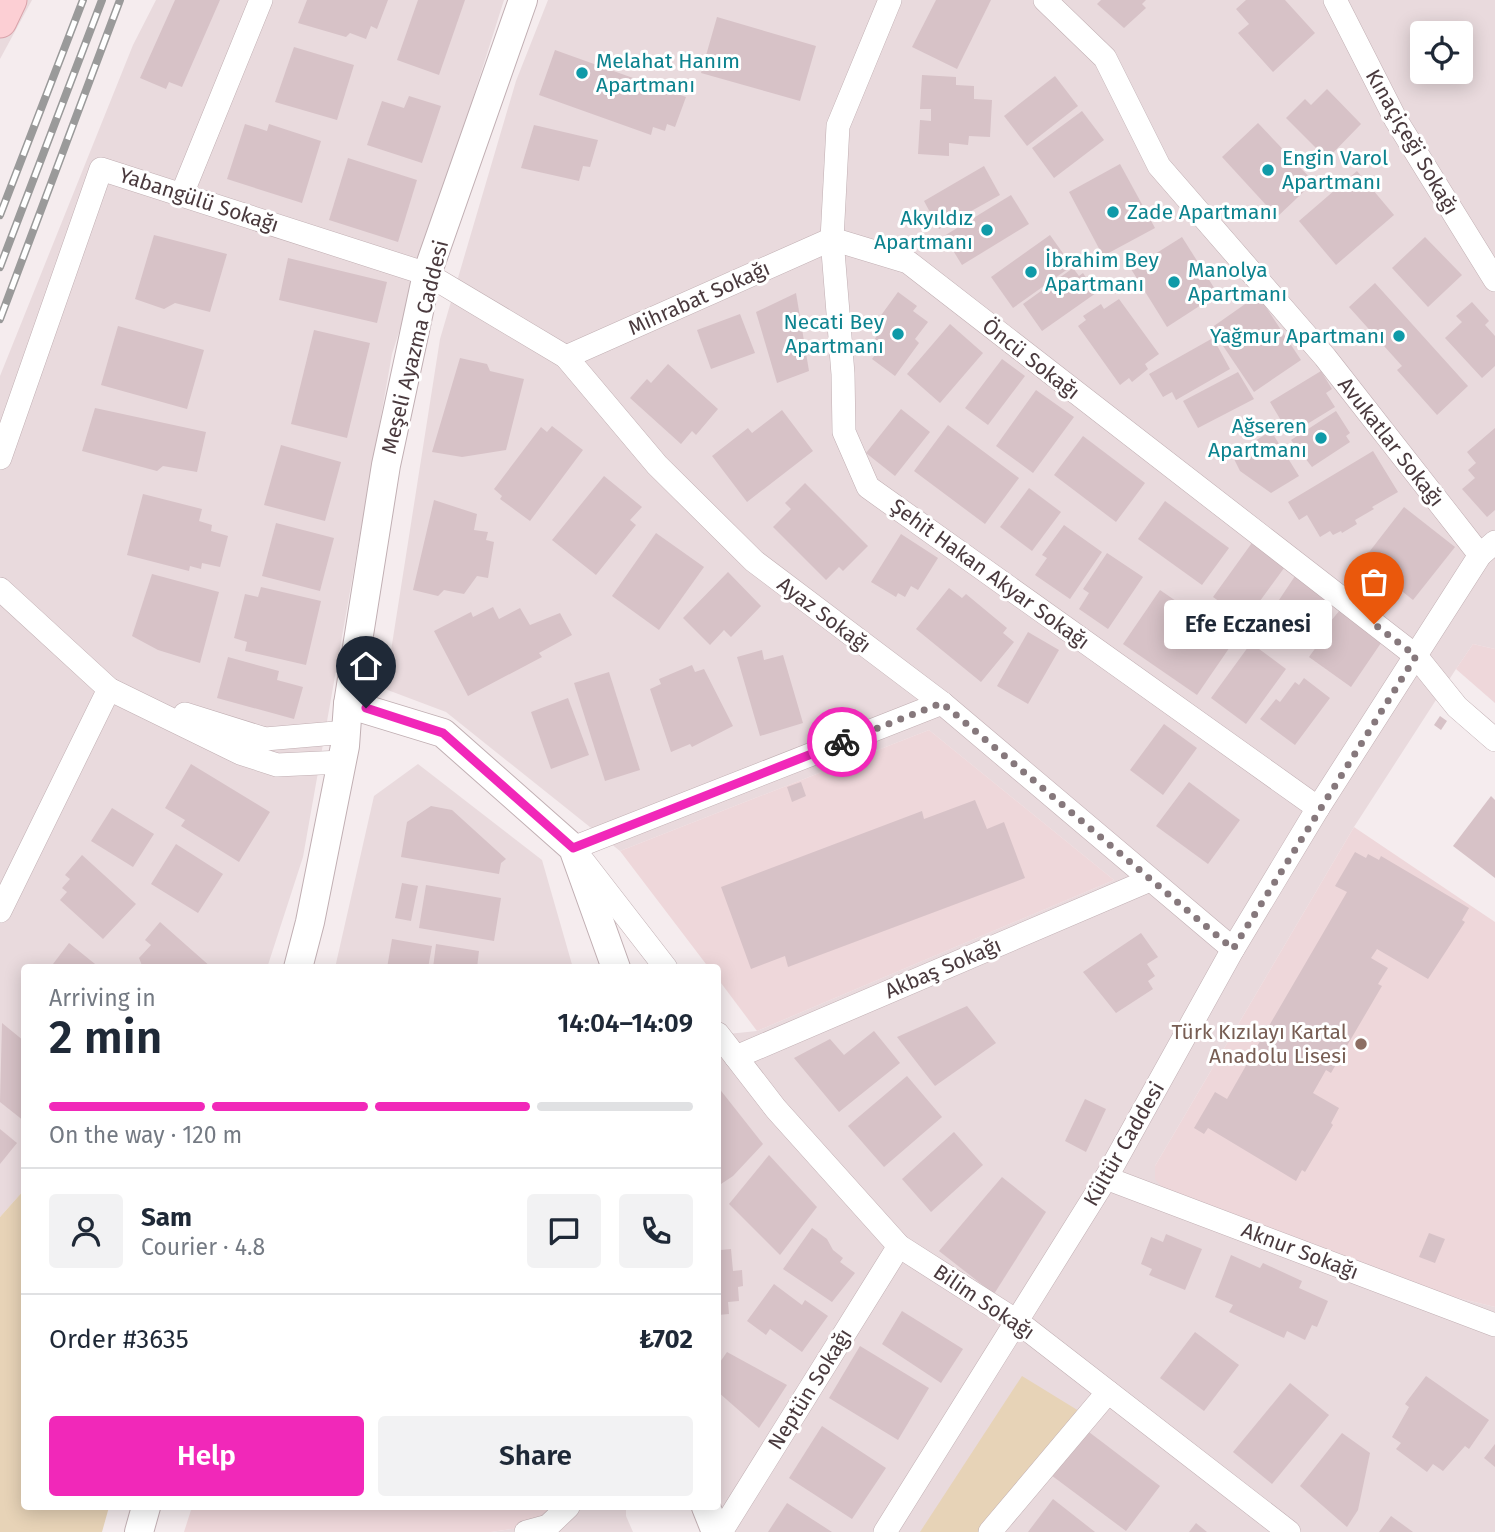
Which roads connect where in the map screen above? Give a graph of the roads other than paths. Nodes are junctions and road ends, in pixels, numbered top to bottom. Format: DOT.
graph roads {
  1 [pos="10,0"];
  2 [pos="261,0"];
  3 [pos="523,0"];
  4 [pos="890,0"];
  5 [pos="1045,0"];
  6 [pos="1335,0"];
  7 [pos="0,21"];
  8 [pos="182,194"];
  9 [pos="832,239"];
  10 [pos="428,274"];
  11 [pos="1495,280"];
  12 [pos="566,357"];
  13 [pos="0,458"];
  14 [pos="1487,549"];
  15 [pos="0,589"];
  16 [pos="1416,656"];
  17 [pos="108,689"];
  18 [pos="942,703"];
  19 [pos="347,718"];
  20 [pos="1495,740"];
  21 [pos="342,762"];
  22 [pos="1318,808"];
  23 [pos="573,848"];
  24 [pos="1150,880"];
  25 [pos="0,911"];
  26 [pos="1233,949"];
  27 [pos="299,964"];
  28 [pos="615,964"];
  29 [pos="663,964"];
  30 [pos="721,1038"];
  31 [pos="736,1057"];
  32 [pos="1106,1178"];
  33 [pos="899,1246"];
  34 [pos="1018,1322"];
  35 [pos="1495,1325"];
  36 [pos="1108,1392"];
  37 [pos="145,1510"];
  38 [pos="565,1510"];
  39 [pos="708,1510"];
  40 [pos="139,1532"];
  41 [pos="526,1532"];
  42 [pos="719,1532"];
  43 [pos="886,1532"];
  44 [pos="990,1532"];
  45 [pos="1289,1532"];
  1 -- 7 [label="main road"];
  2 -- 8 [label="street"];
  3 -- 10 [label="street, Meşeli Ayazma Caddesi"];
  4 -- 9 [label="street"];
  5 -- 14 [label="street, Avukatlar Sokağı"];
  6 -- 11 [label="street, Kınaçiçeği Sokağı"];
  8 -- 10 [label="street, Yabangülü Sokağı"];
  8 -- 13 [label="street, Yabangülü Sokağı"];
  9 -- 12 [label="street, Mihrabat Sokağı"];
  9 -- 16 [label="street, Öncü Sokağı"];
  9 -- 22 [label="street, Şehit Hakan Akyar Sokağı"];
  10 -- 12 [label="street, Ayaz Sokağı"];
  10 -- 19 [label="street, Meşeli Ayazma Caddesi"];
  12 -- 18 [label="street, Ayaz Sokağı"];
  14 -- 16 [label="street, Kültür Caddesi"];
  15 -- 17 [label="street"];
  16 -- 20 [label="street, Öncü Sokağı"];
  16 -- 22 [label="street, Kültür Caddesi"];
  17 -- 19 [label="street"];
  17 -- 21 [label="street"];
  17 -- 25 [label="street"];
  18 -- 23 [label="street"];
  18 -- 24 [label="street, Ayaz Sokağı"];
  19 -- 21 [label="street, Meşeli Ayazma Caddesi"];
  19 -- 23 [label="street"];
  21 -- 27 [label="street, Meşeli Ayazma Caddesi"];
  22 -- 26 [label="street, Kültür Caddesi"];
  23 -- 28 [label="street"];
  23 -- 29 [label="street"];
  24 -- 26 [label="street, Ayaz Sokağı"];
  24 -- 31 [label="street, Akbaş Sokağı"];
  26 -- 32 [label="street, Kültür Caddesi"];
  30 -- 31 [label="street, Bilim Sokağı"];
  31 -- 33 [label="street, Bilim Sokağı"];
  32 -- 34 [label="street, Kültür Caddesi"];
  32 -- 35 [label="street, Aknur Sokağı"];
  33 -- 34 [label="street, Bilim Sokağı"];
  33 -- 42 [label="street, Neptün Sokağı"];
  34 -- 36 [label="street, Bilim Sokağı"];
  34 -- 43 [label="street, Kültür Caddesi"];
  36 -- 44 [label="street"];
  36 -- 45 [label="street, Bilim Sokağı"];
  37 -- 40 [label="street"];
  38 -- 41 [label="street"];
  39 -- 42 [label="street"];
}
